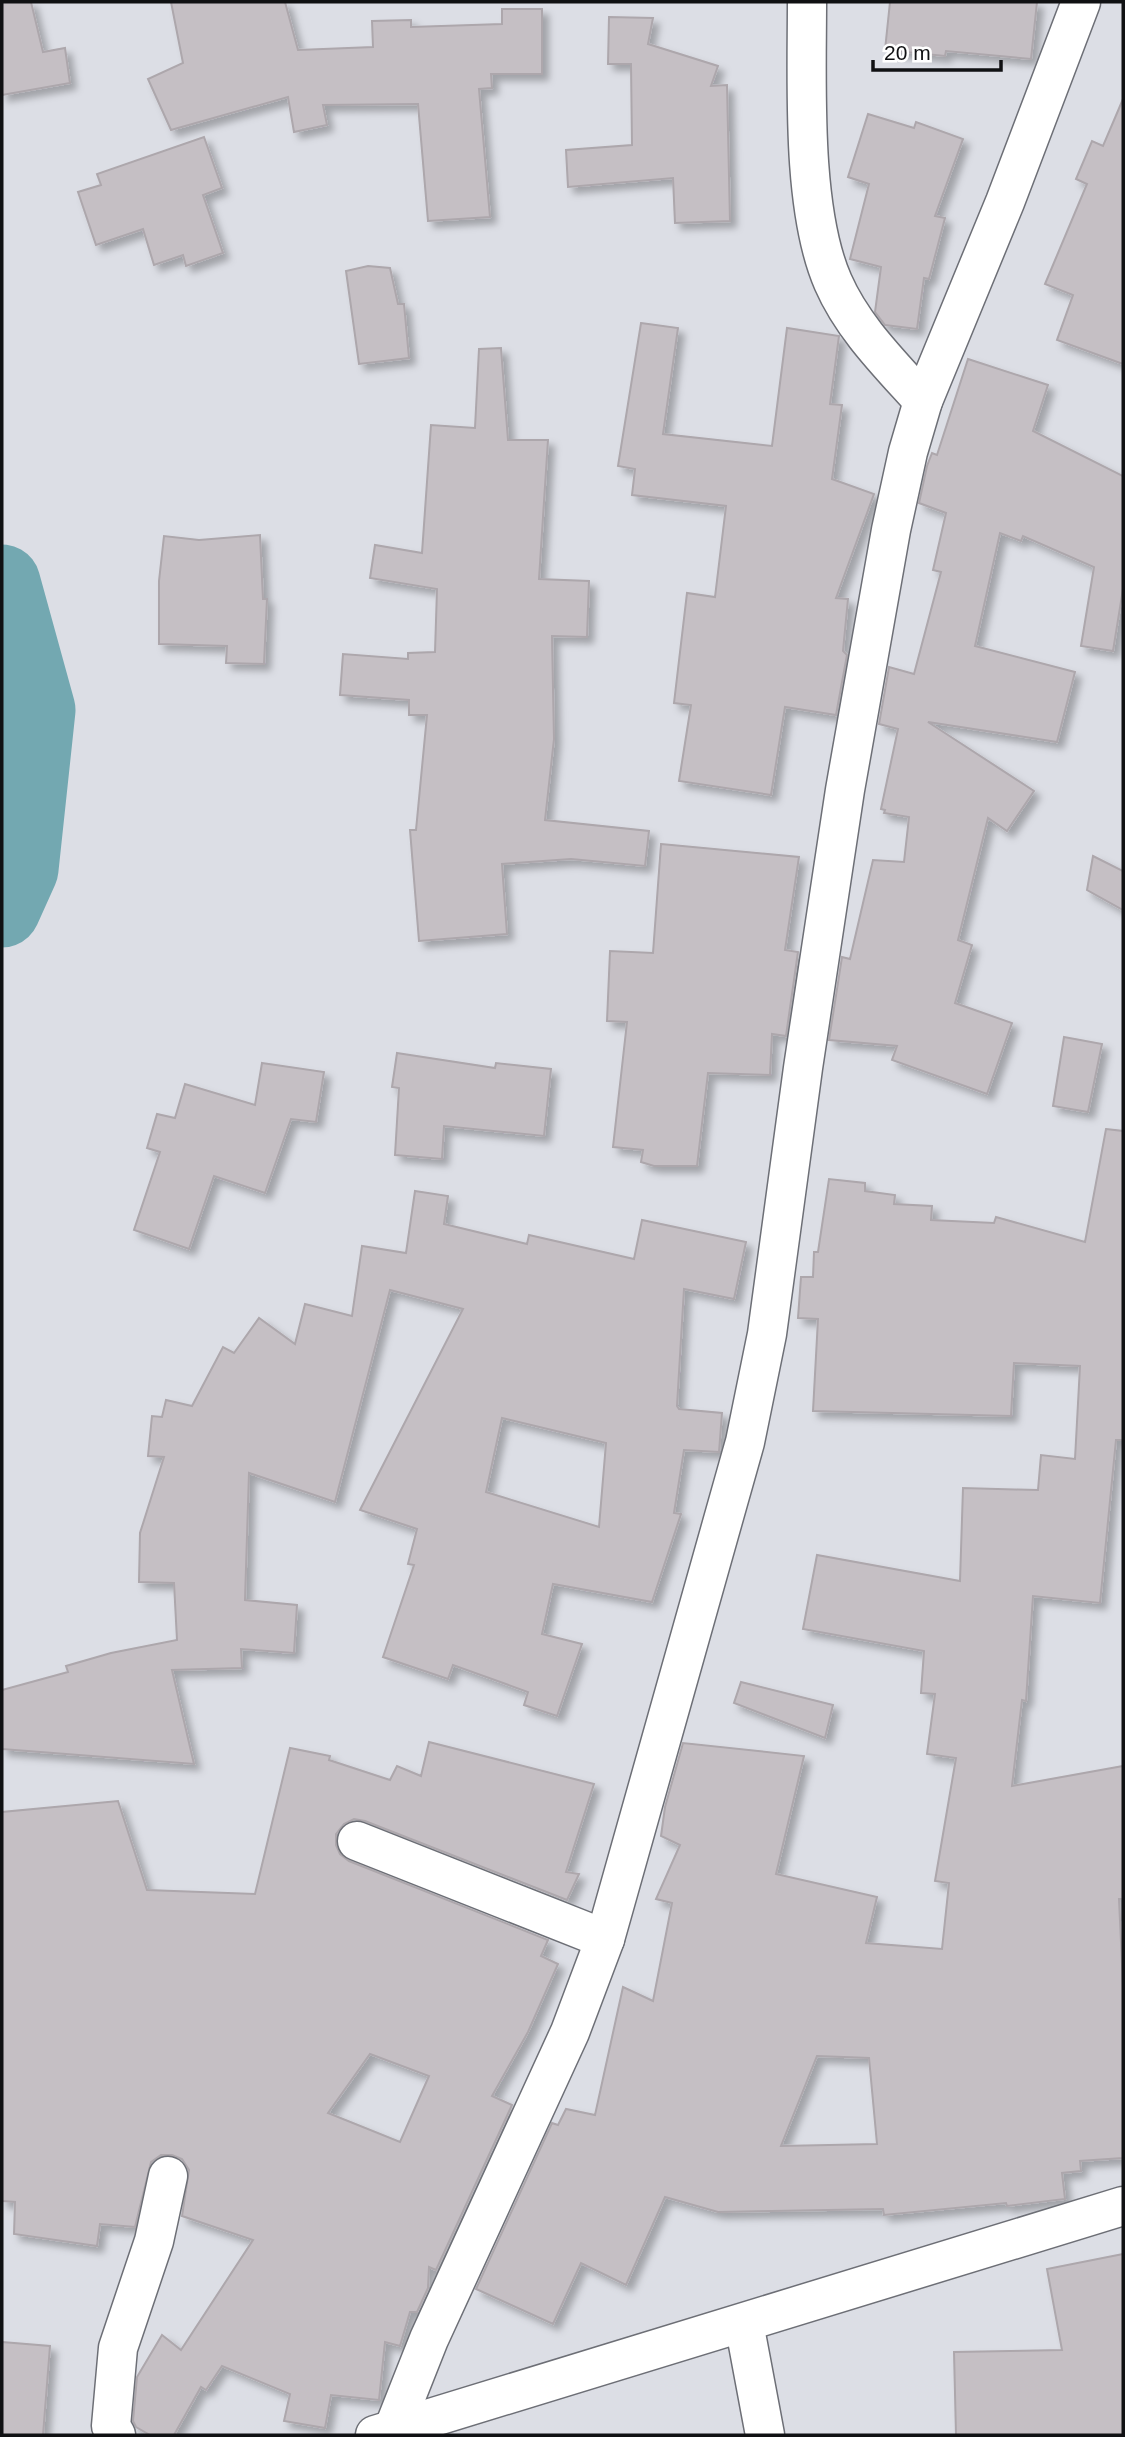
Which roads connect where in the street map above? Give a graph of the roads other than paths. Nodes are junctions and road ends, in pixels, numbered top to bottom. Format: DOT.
graph roads {
  1 [pos="807,2"];
  2 [pos="1080,2"];
  3 [pos="923,401"];
  4 [pos="357,1841"];
  5 [pos="606,1939"];
  6 [pos="168,2176"];
  7 [pos="1123,2206"];
  8 [pos="744,2323"];
  9 [pos="386,2433"];
  10 [pos="116,2435"];
  11 [pos="765,2435"];
  1 -- 3 [label="street"];
  2 -- 3 [label="street"];
  3 -- 5 [label="street"];
  4 -- 5 [label="street"];
  5 -- 9 [label="street"];
  6 -- 10 [label="street"];
  7 -- 8 [label="street"];
  8 -- 9 [label="street"];
  8 -- 11 [label="street"];
}
